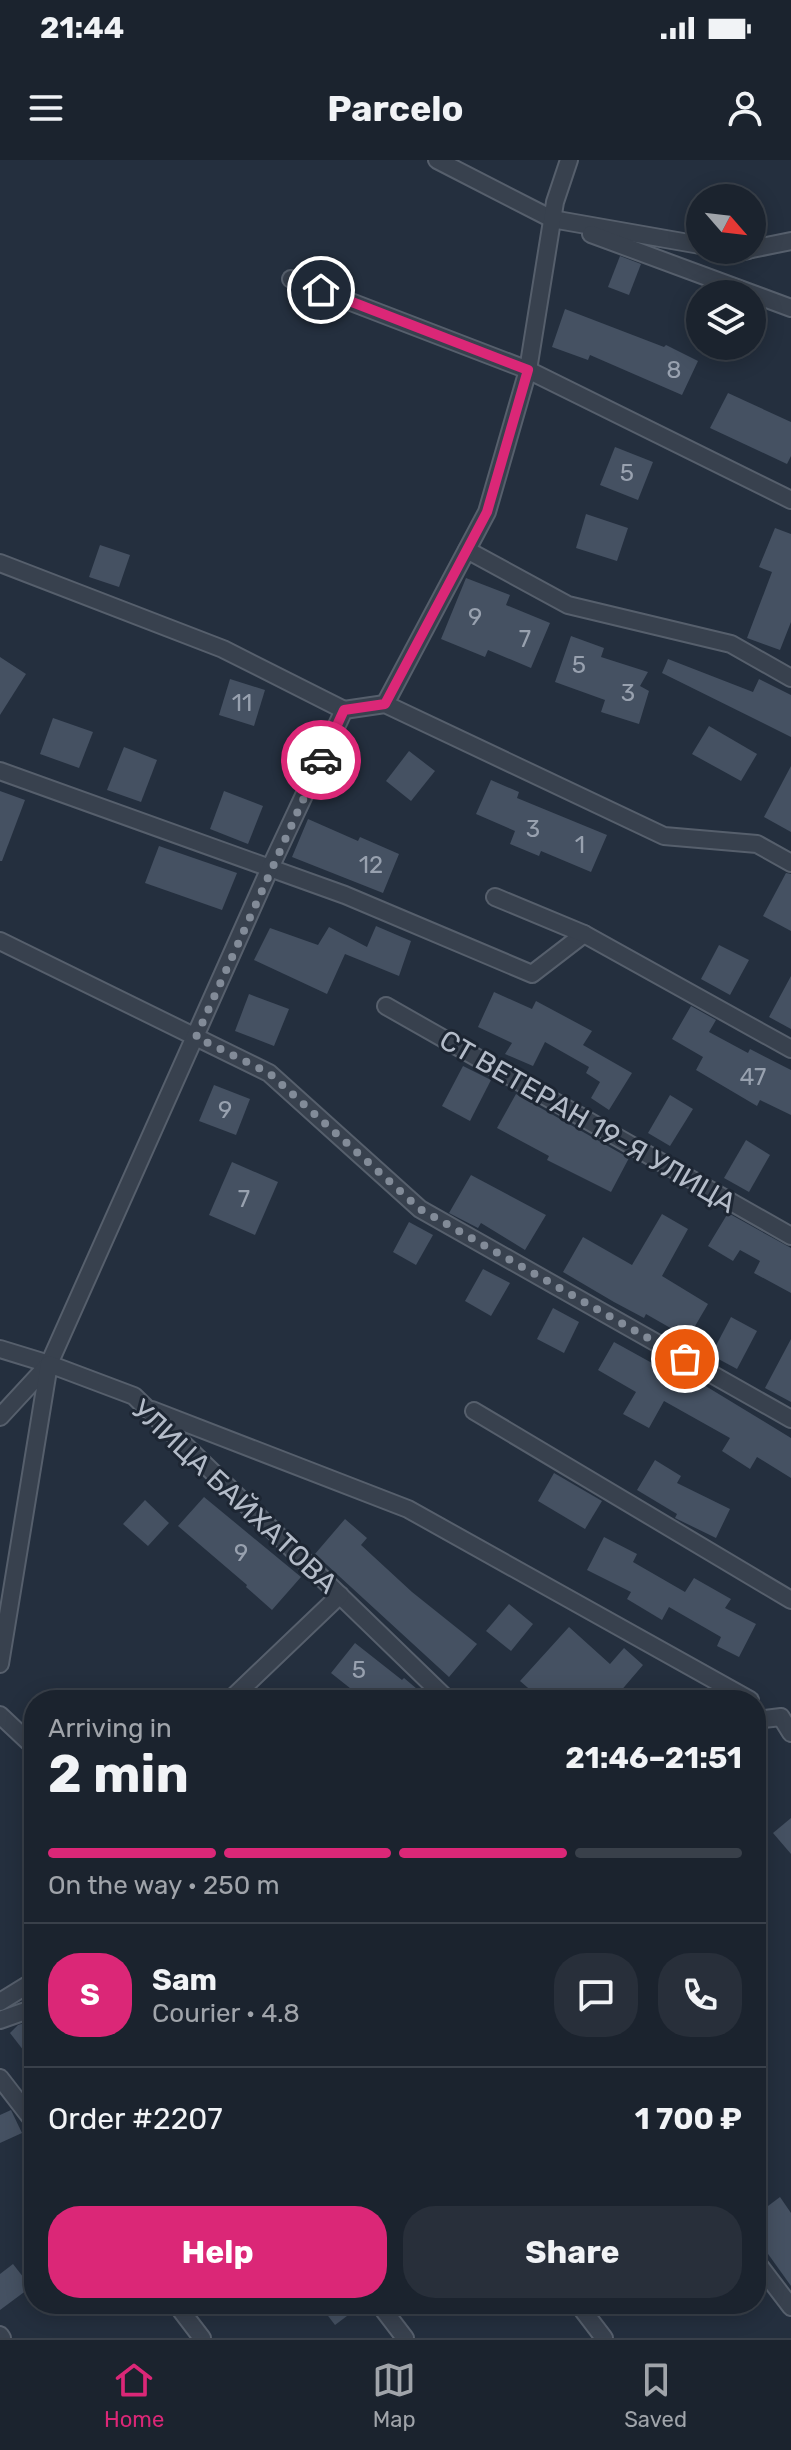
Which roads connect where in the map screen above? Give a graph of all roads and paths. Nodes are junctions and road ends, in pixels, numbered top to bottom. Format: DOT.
graph roads {
  1 [pos="437,160"];
  2 [pos="569,160"];
  3 [pos="552,219"];
  4 [pos="791,241"];
  5 [pos="686,243"];
  6 [pos="766,246"];
  7 [pos="291,279"];
  8 [pos="791,308"];
  9 [pos="528,370"];
  10 [pos="785,497"];
  11 [pos="467,550"];
  12 [pos="0,563"];
  13 [pos="791,678"];
  14 [pos="385,704"];
  15 [pos="344,710"];
  16 [pos="0,771"];
  17 [pos="791,863"];
  18 [pos="270,868"];
  19 [pos="495,897"];
  20 [pos="584,934"];
  21 [pos="0,941"];
  22 [pos="386,1006"];
  23 [pos="196,1037"];
  24 [pos="791,1049"];
  25 [pos="791,1236"];
  26 [pos="0,1349"];
  27 [pos="49,1364"];
  28 [pos="146,1408"];
  29 [pos="474,1411"];
  30 [pos="0,1417"];
  31 [pos="791,1419"];
  32 [pos="340,1595"];
  33 [pos="791,1600"];
  34 [pos="0,1664"];
  35 [pos="240,1690"];
  36 [pos="438,1690"];
  37 [pos="732,1690"];
  38 [pos="766,1709"];
  39 [pos="0,1715"];
  40 [pos="786,1720"];
  41 [pos="791,1733"];
  42 [pos="24,1738"];
  43 [pos="24,1987"];
  44 [pos="0,2002"];
  45 [pos="24,2012"];
  46 [pos="0,2020"];
  47 [pos="0,2078"];
  48 [pos="24,2109"];
  49 [pos="766,2274"];
  50 [pos="791,2307"];
  51 [pos="184,2314"];
  52 [pos="387,2314"];
  53 [pos="586,2314"];
  54 [pos="202,2338"];
  55 [pos="405,2338"];
  56 [pos="604,2338"];
  1 -- 3 [label="street"];
  2 -- 3 [label="street"];
  3 -- 5 [label="street"];
  3 -- 8 [label="street"];
  3 -- 9 [label="street"];
  4 -- 6 [label="street"];
  7 -- 9 [label="street"];
  9 -- 10 [label="street"];
  9 -- 11 [label="street"];
  11 -- 13 [label="street"];
  11 -- 14 [label="street"];
  12 -- 15 [label="street"];
  14 -- 15 [label="street"];
  14 -- 17 [label="street"];
  15 -- 18 [label="street"];
  16 -- 18 [label="street"];
  18 -- 20 [label="street"];
  18 -- 23 [label="street"];
  19 -- 20 [label="street"];
  20 -- 24 [label="street"];
  21 -- 23 [label="street"];
  22 -- 25 [label="street, СТ ВЕТЕРАН 19-Я УЛИЦА"];
  23 -- 27 [label="street"];
  23 -- 31 [label="street"];
  26 -- 27 [label="street, УЛИЦА БАЙХАТОВА"];
  27 -- 28 [label="street, УЛИЦА БАЙХАТОВА"];
  27 -- 30 [label="street"];
  27 -- 34 [label="street"];
  28 -- 32 [label="street, УЛИЦА БАЙХАТОВА"];
  28 -- 37 [label="street"];
  29 -- 33 [label="street"];
  32 -- 35 [label="street"];
  32 -- 36 [label="street, УЛИЦА БАЙХАТОВА"];
  38 -- 40 [label="street"];
  39 -- 42 [label="street"];
  40 -- 41 [label="street"];
  43 -- 44 [label="street"];
  45 -- 46 [label="street"];
  47 -- 48 [label="street"];
  49 -- 50 [label="street"];
  51 -- 54 [label="street"];
  52 -- 55 [label="street"];
  53 -- 56 [label="street"];
}
